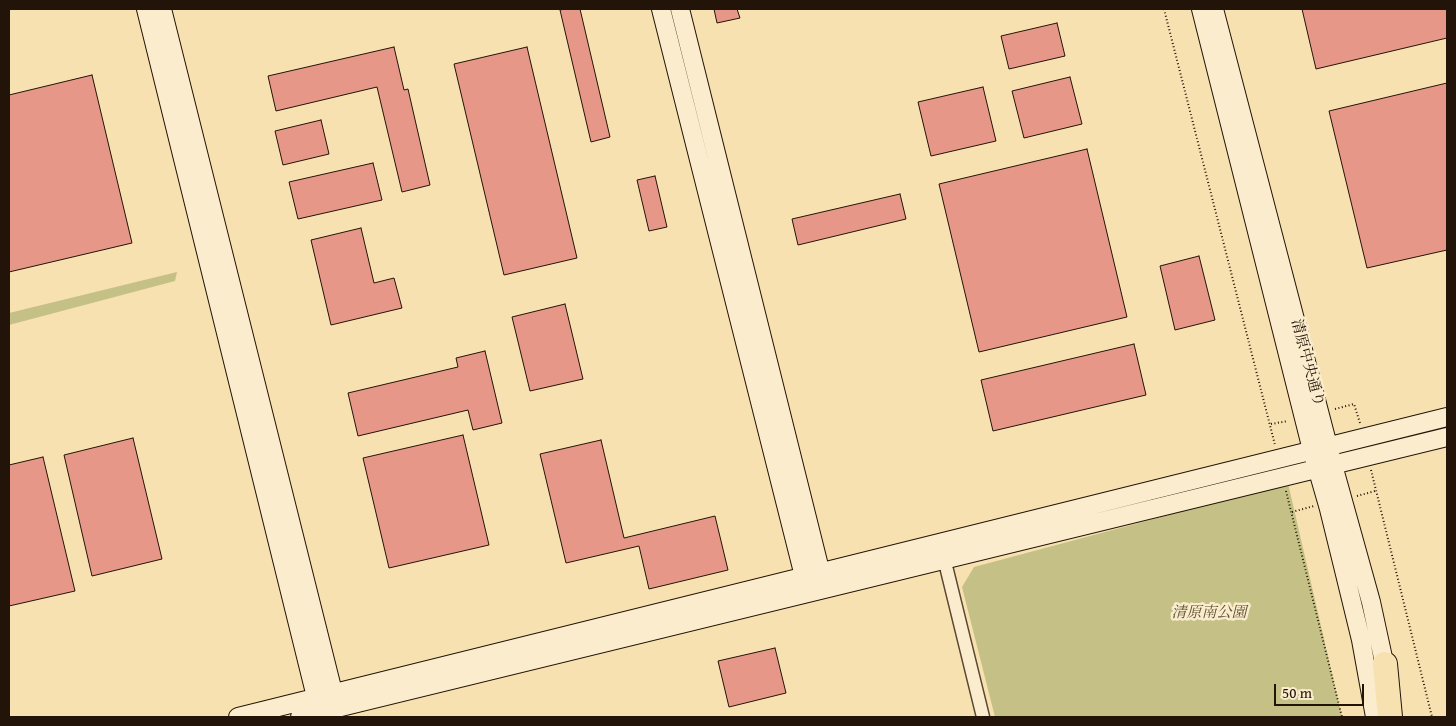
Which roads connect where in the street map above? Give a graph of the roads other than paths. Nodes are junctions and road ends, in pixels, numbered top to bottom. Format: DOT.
graph roads {
  1 [pos="146,9"];
  2 [pos="162,9"];
  3 [pos="662,9"];
  4 [pos="680,9"];
  5 [pos="1201,9"];
  6 [pos="1214,9"];
  7 [pos="1447,417"];
  8 [pos="1447,436"];
  9 [pos="1320,448"];
  10 [pos="1325,467"];
  11 [pos="943,552"];
  12 [pos="814,584"];
  13 [pos="1384,664"];
  14 [pos="335,701"];
  15 [pos="318,705"];
  16 [pos="238,717"];
  17 [pos="300,717"];
  18 [pos="983,717"];
  19 [pos="1374,717"];
  20 [pos="1390,717"];
  21 [pos="1397,717"];
  1 -- 15 [label="street"];
  2 -- 14 [label="street"];
  3 -- 12 [label="street"];
  4 -- 12 [label="street"];
  5 -- 9 [label="street, 清原中央通り"];
  6 -- 9 [label="street, 清原中央通り"];
  7 -- 9 [label="street"];
  8 -- 10 [label="street"];
  9 -- 10 [label="street, 清原中央通り"];
  9 -- 11 [label="street"];
  10 -- 11 [label="street"];
  10 -- 13 [label="street, 清原中央通り"];
  10 -- 19 [label="street, 清原中央通り"];
  11 -- 12 [label="street"];
  11 -- 18 [label="street"];
  12 -- 14 [label="street"];
  13 -- 20 [label="highway"];
  13 -- 21 [label="street, 清原中央通り"];
  14 -- 15 [label="street"];
  15 -- 16 [label="street"];
  15 -- 17 [label="street"];
}
